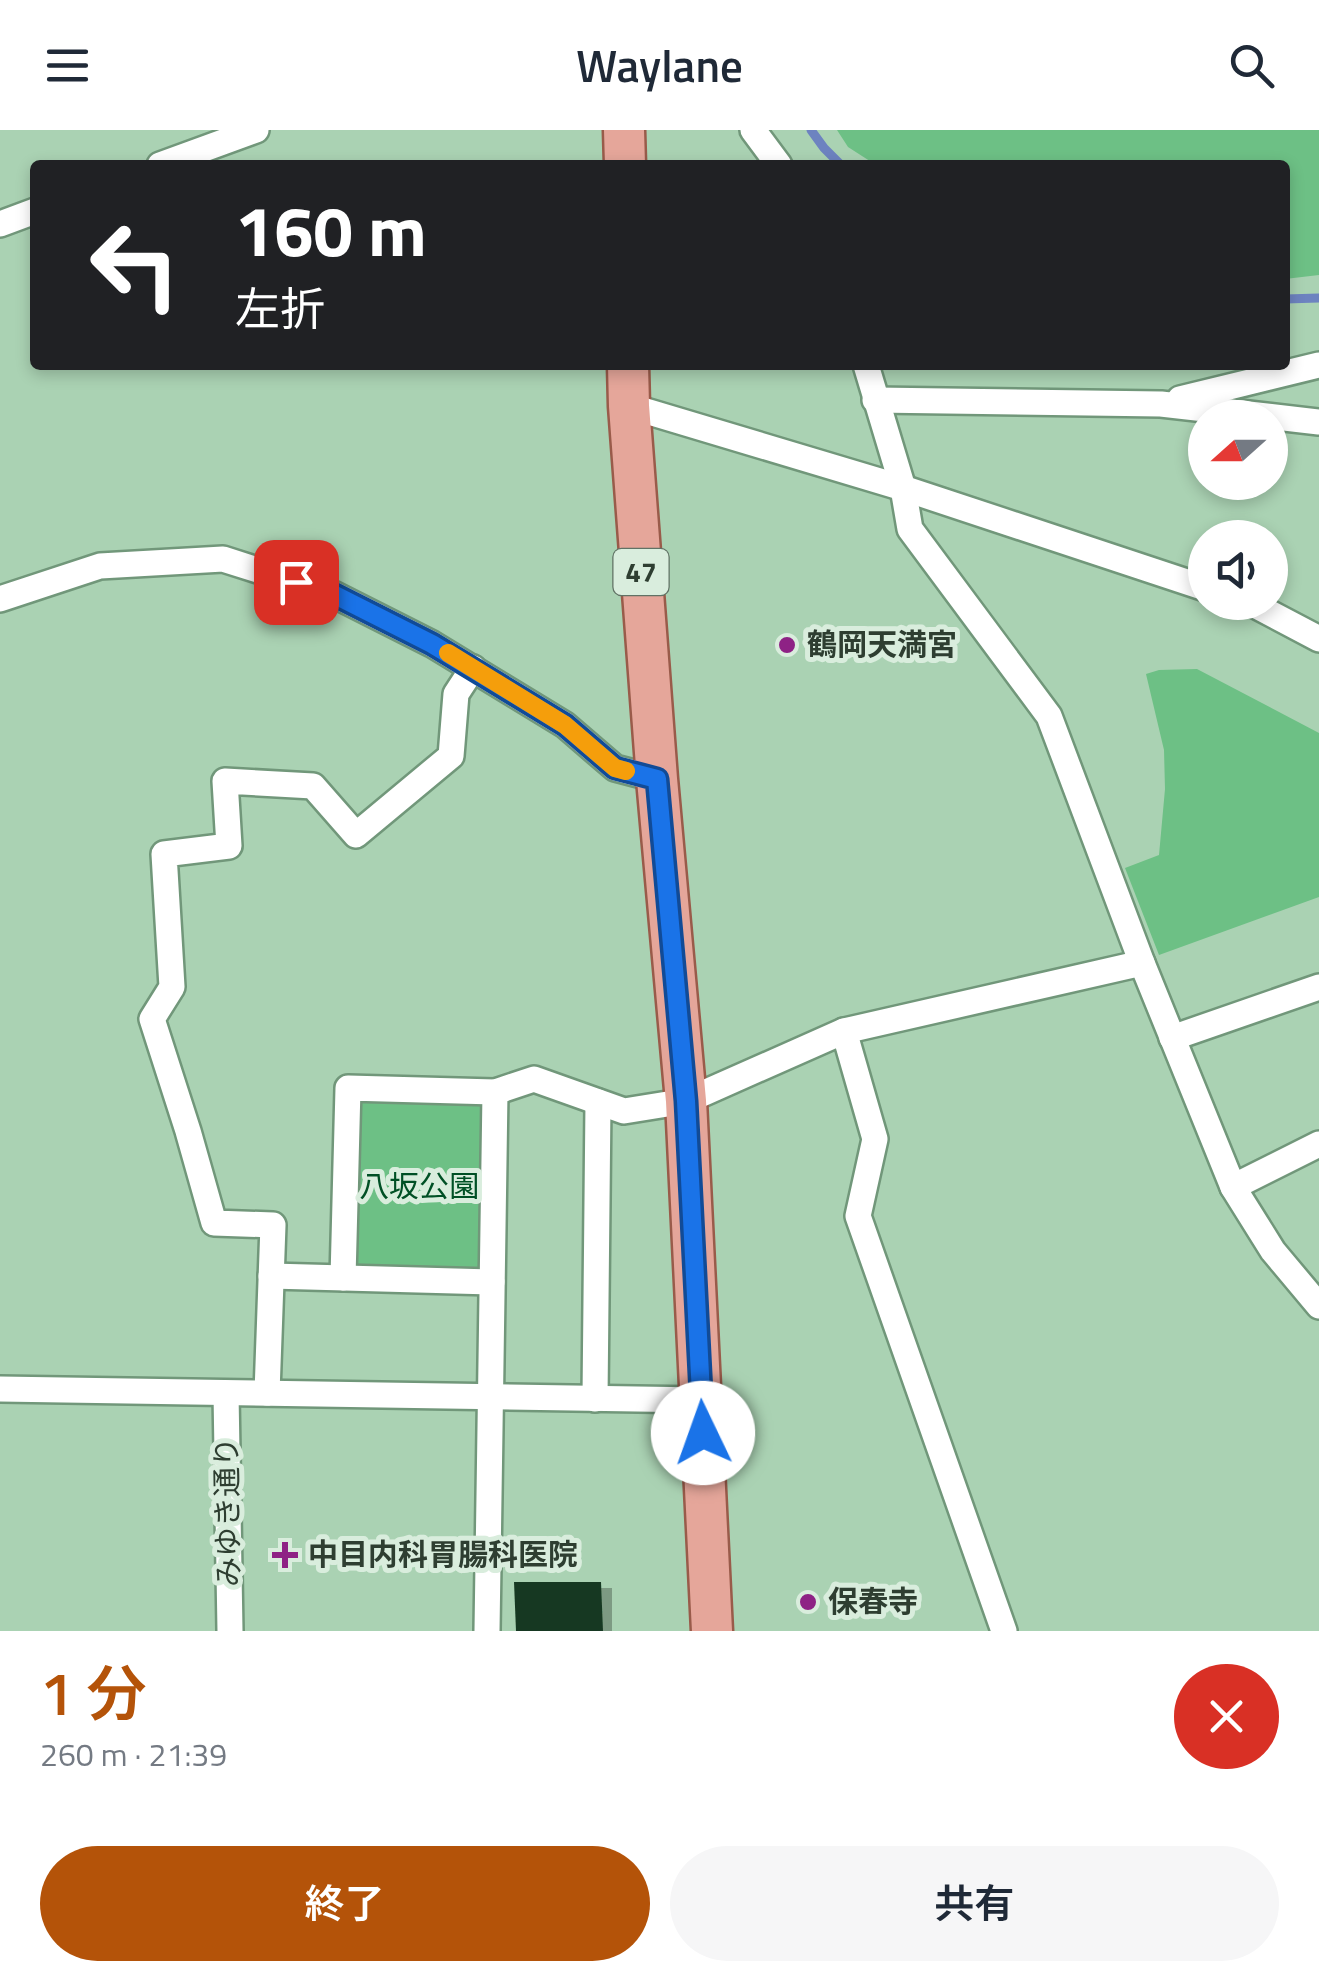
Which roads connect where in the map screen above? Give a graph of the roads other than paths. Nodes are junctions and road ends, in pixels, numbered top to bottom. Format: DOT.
graph roads {
  1 [pos="256,130"];
  2 [pos="624,130"];
  3 [pos="753,130"];
  4 [pos="174,160"];
  5 [pos="624,160"];
  6 [pos="774,160"];
  7 [pos="30,213"];
  8 [pos="0,224"];
  9 [pos="1319,365"];
  10 [pos="628,370"];
  11 [pos="867,370"];
  12 [pos="875,400"];
  13 [pos="1161,404"];
  14 [pos="629,406"];
  15 [pos="1319,422"];
  16 [pos="903,488"];
  17 [pos="1188,582"];
  18 [pos="0,599"];
  19 [pos="1283,620"];
  20 [pos="1319,639"];
  21 [pos="473,668"];
  22 [pos="657,779"];
  23 [pos="1142,963"];
  24 [pos="1319,987"];
  25 [pos="844,1031"];
  26 [pos="1172,1038"];
  27 [pos="496,1092"];
  28 [pos="686,1101"];
  29 [pos="598,1102"];
  30 [pos="1319,1144"];
  31 [pos="1233,1186"];
  32 [pos="271,1276"];
  33 [pos="343,1278"];
  34 [pos="492,1282"];
  35 [pos="1319,1306"];
  36 [pos="0,1389"];
  37 [pos="226,1393"];
  38 [pos="267,1393"];
  39 [pos="491,1398"];
  40 [pos="595,1399"];
  41 [pos="702,1400"];
  42 [pos="230,1631"];
  43 [pos="487,1631"];
  44 [pos="712,1631"];
  45 [pos="1004,1631"];
  1 -- 4 [label="street"];
  2 -- 5 [label="main road"];
  3 -- 6 [label="street"];
  7 -- 8 [label="street"];
  9 -- 13 [label="street"];
  10 -- 14 [label="main road, 47"];
  11 -- 12 [label="street"];
  12 -- 13 [label="street"];
  12 -- 16 [label="street"];
  13 -- 15 [label="street"];
  14 -- 16 [label="street"];
  14 -- 22 [label="main road, 47"];
  16 -- 17 [label="street"];
  16 -- 23 [label="street"];
  18 -- 21 [label="street"];
  19 -- 20 [label="street"];
  21 -- 22 [label="street"];
  21 -- 32 [label="street"];
  22 -- 28 [label="main road, 47"];
  23 -- 25 [label="street"];
  23 -- 26 [label="street"];
  24 -- 26 [label="street"];
  25 -- 28 [label="street"];
  25 -- 45 [label="street"];
  26 -- 31 [label="street"];
  27 -- 29 [label="street"];
  27 -- 33 [label="street"];
  27 -- 34 [label="street"];
  28 -- 29 [label="street"];
  28 -- 41 [label="main road, 47"];
  29 -- 40 [label="street"];
  30 -- 31 [label="street"];
  31 -- 35 [label="street"];
  32 -- 33 [label="street"];
  32 -- 38 [label="street"];
  33 -- 34 [label="street"];
  34 -- 39 [label="street"];
  36 -- 37 [label="street"];
  37 -- 38 [label="street"];
  37 -- 42 [label="street, みゆき通り"];
  38 -- 39 [label="street"];
  39 -- 40 [label="street"];
  39 -- 43 [label="street"];
  40 -- 41 [label="street"];
  41 -- 44 [label="main road, 47"];
}
